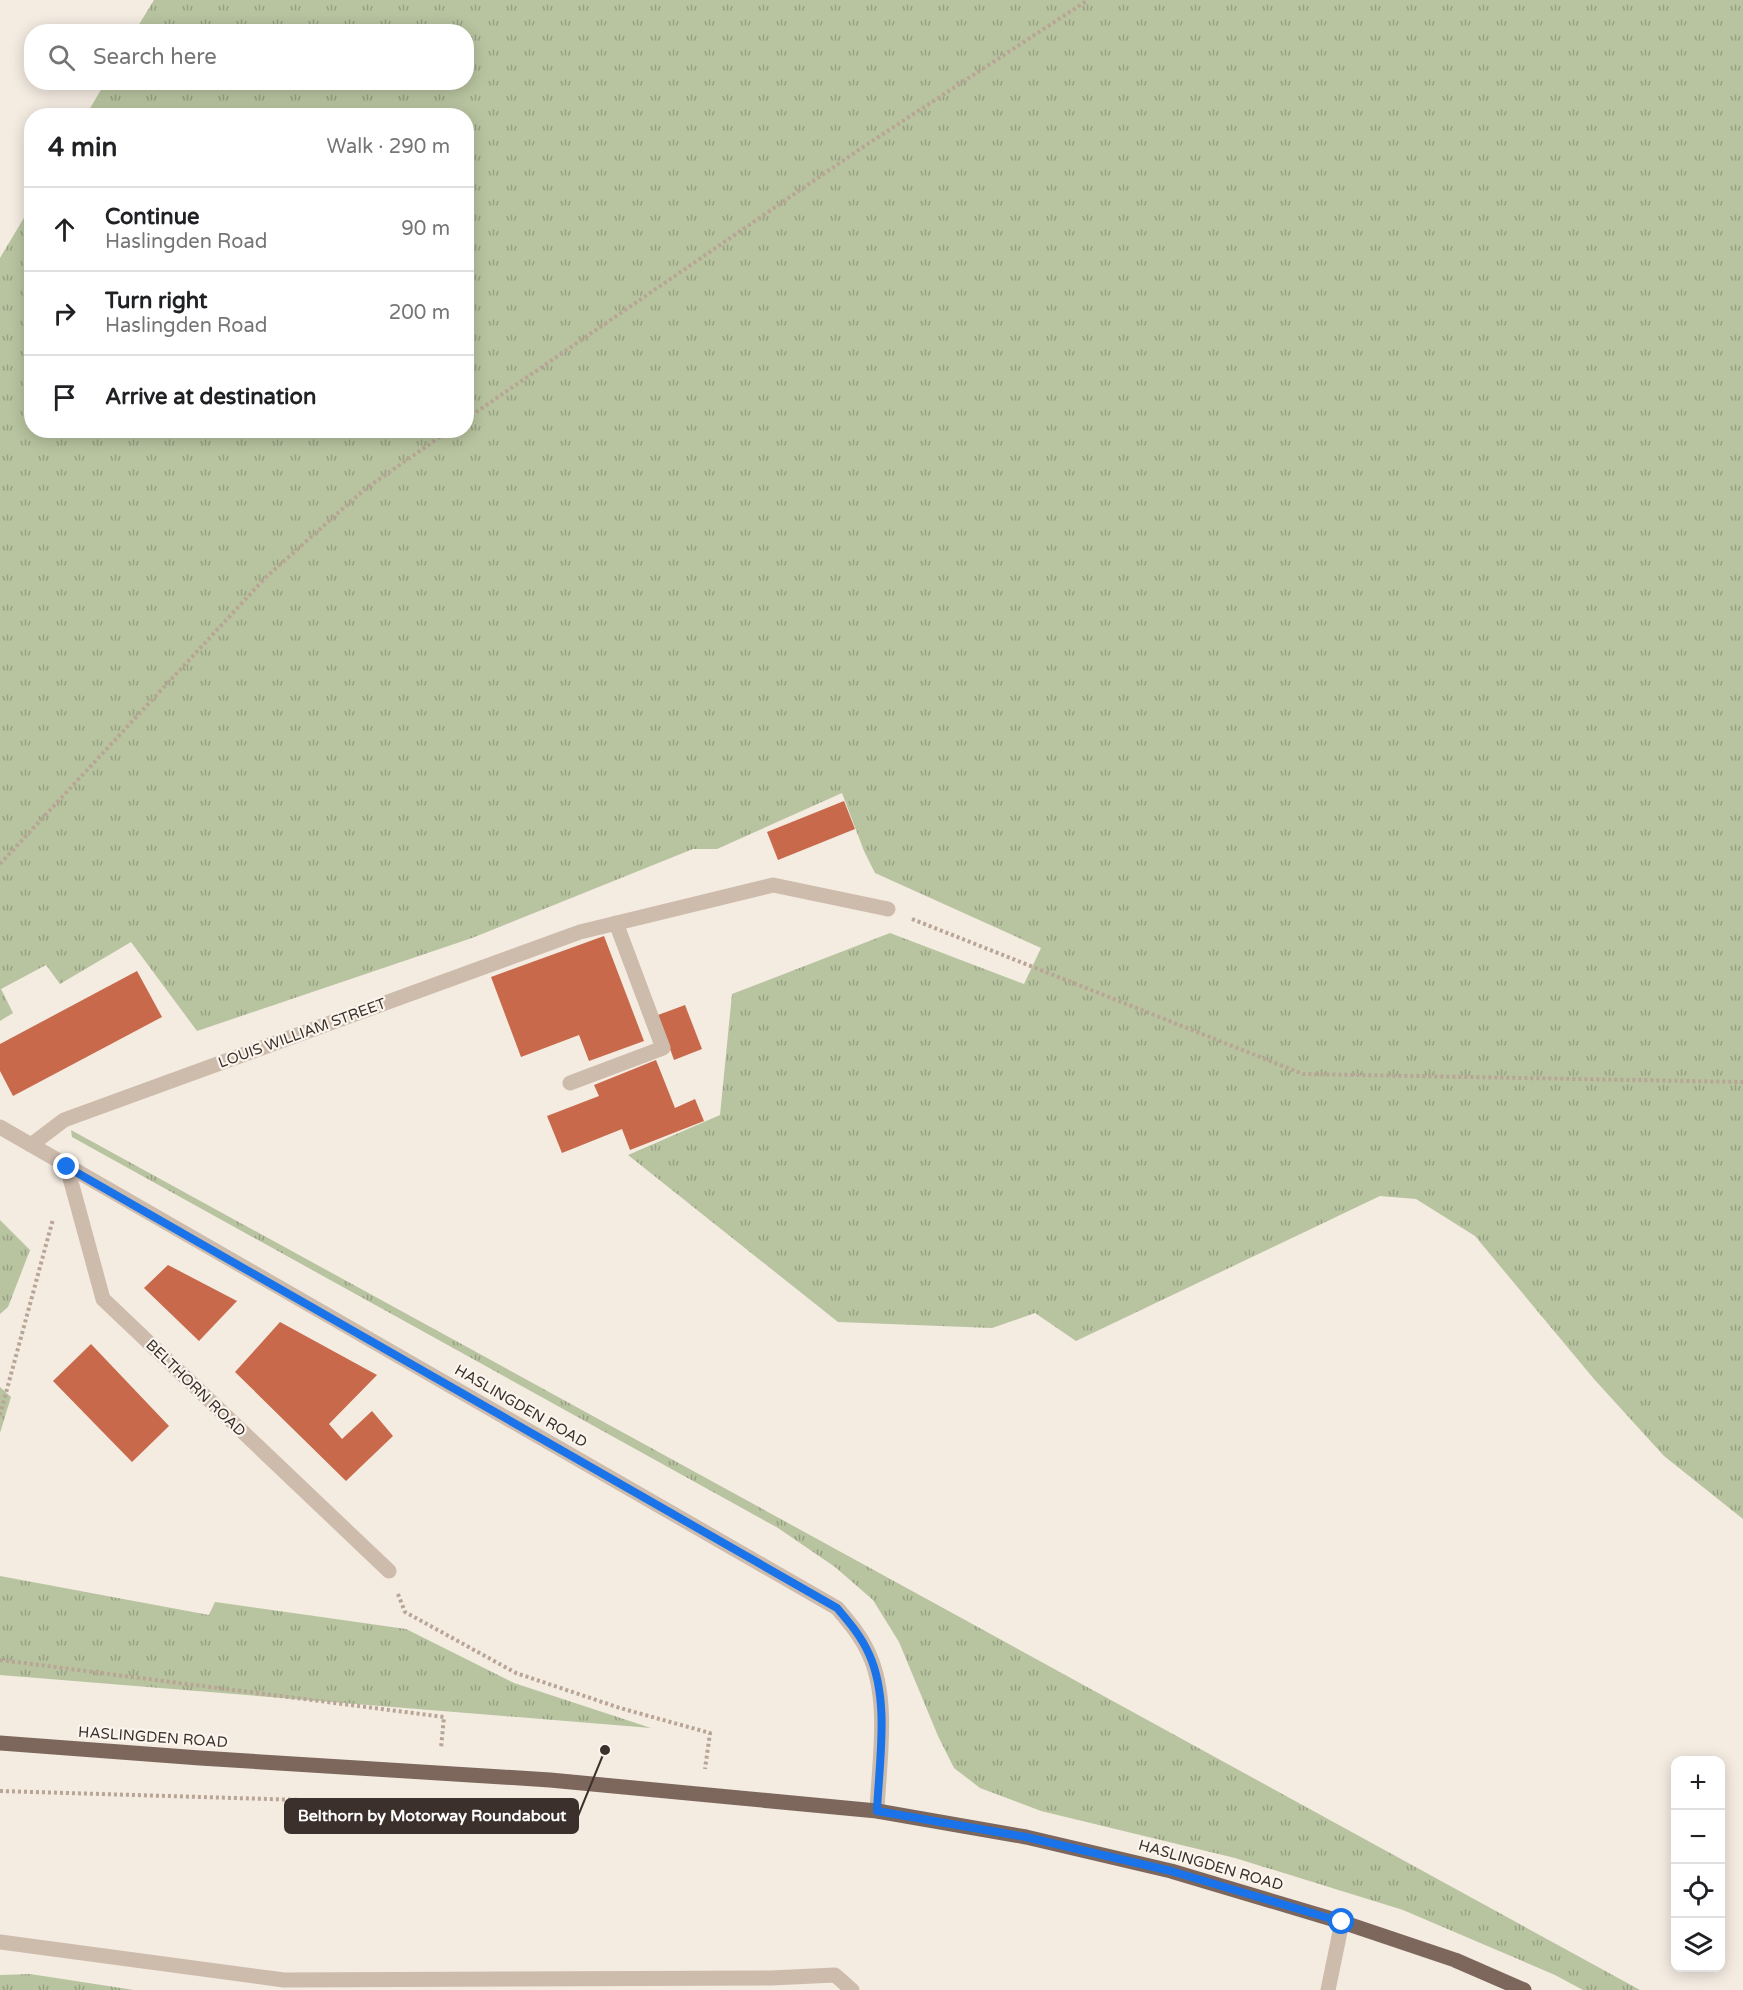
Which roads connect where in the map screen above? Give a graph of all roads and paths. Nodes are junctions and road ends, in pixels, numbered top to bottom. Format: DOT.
graph roads {
  1 [pos="1088,0"];
  2 [pos="474,414"];
  3 [pos="438,438"];
  4 [pos="0,864"];
  5 [pos="888,909"];
  6 [pos="616,923"];
  7 [pos="1743,1082"];
  8 [pos="570,1083"];
  9 [pos="0,1127"];
  10 [pos="31,1145"];
  11 [pos="67,1167"];
  12 [pos="55,1212"];
  13 [pos="0,1415"];
  14 [pos="389,1571"];
  15 [pos="0,1660"];
  16 [pos="0,1743"];
  17 [pos="438,1773"];
  18 [pos="0,1791"];
  19 [pos="702,1794"];
  20 [pos="877,1811"];
  21 [pos="1342,1922"];
  22 [pos="0,1942"];
  23 [pos="852,1990"];
  24 [pos="1328,1990"];
  25 [pos="1524,1990"];
  1 -- 2 [label="path"];
  3 -- 4 [label="path"];
  5 -- 6 [label="street, LOUIS WILLIAM STREET"];
  5 -- 7 [label="path"];
  6 -- 8 [label="street"];
  6 -- 10 [label="street, LOUIS WILLIAM STREET"];
  9 -- 10 [label="street, HASLINGDEN ROAD"];
  10 -- 11 [label="street, HASLINGDEN ROAD"];
  11 -- 14 [label="street, BELTHORN ROAD"];
  11 -- 20 [label="street, HASLINGDEN ROAD"];
  12 -- 13 [label="path"];
  14 -- 19 [label="path"];
  15 -- 17 [label="path"];
  16 -- 17 [label="main road, HASLINGDEN ROAD"];
  17 -- 18 [label="path"];
  17 -- 19 [label="main road, HASLINGDEN ROAD"];
  19 -- 20 [label="main road, HASLINGDEN ROAD"];
  20 -- 21 [label="main road, HASLINGDEN ROAD"];
  21 -- 24 [label="street"];
  21 -- 25 [label="main road, HASLINGDEN ROAD"];
  22 -- 23 [label="street"];
}
